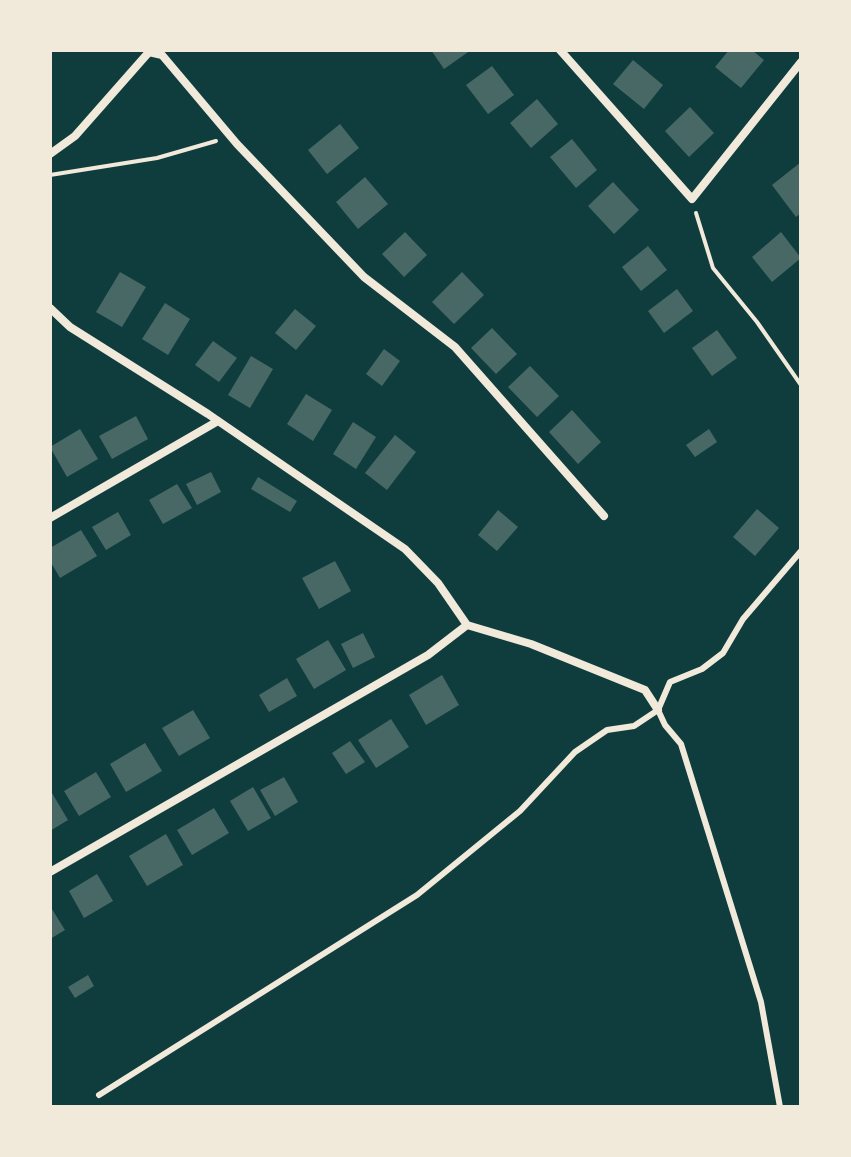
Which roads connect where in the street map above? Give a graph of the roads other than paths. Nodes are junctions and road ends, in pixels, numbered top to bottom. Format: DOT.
graph roads {
  1 [pos="560,50"];
  2 [pos="801,62"];
  3 [pos="50,154"];
  4 [pos="50,308"];
  5 [pos="218,421"];
  6 [pos="604,516"];
  7 [pos="50,518"];
  8 [pos="801,551"];
  9 [pos="467,625"];
  10 [pos="658,710"];
  11 [pos="50,872"];
  12 [pos="99,1095"];
  13 [pos="780,1107"];
  1 -- 2 [label="street"];
  3 -- 6 [label="street"];
  4 -- 5 [label="street"];
  5 -- 7 [label="street"];
  5 -- 9 [label="street"];
  8 -- 10 [label="lane"];
  9 -- 10 [label="street"];
  9 -- 11 [label="street"];
  10 -- 12 [label="lane"];
  10 -- 13 [label="lane"];
}
